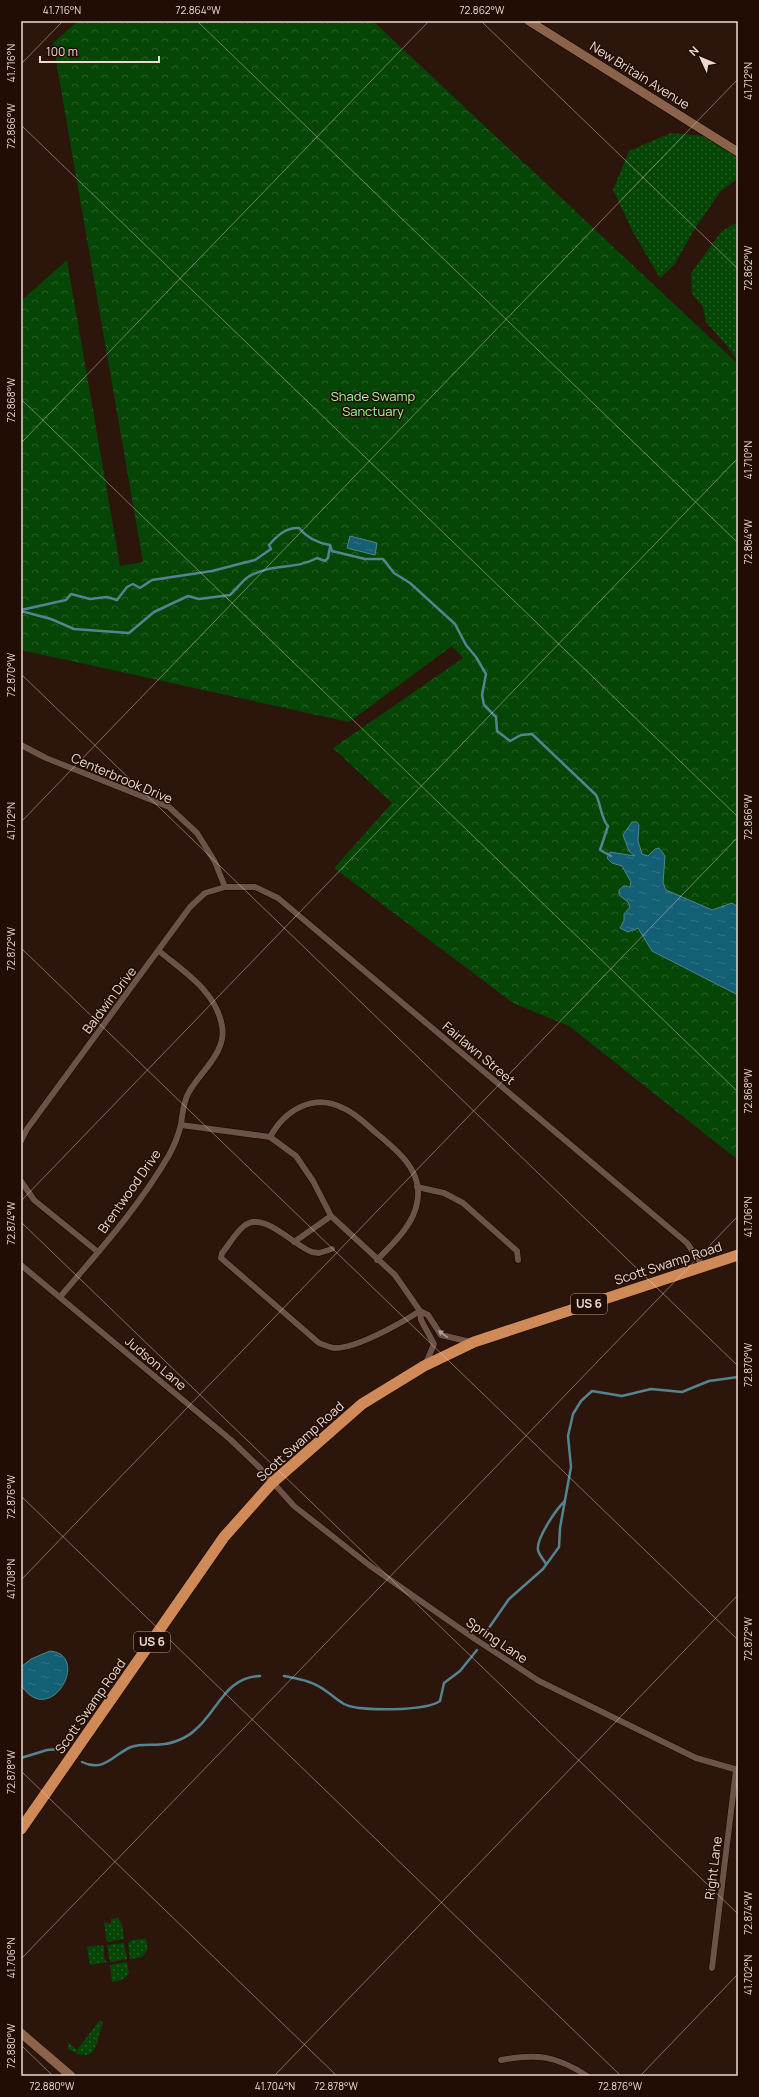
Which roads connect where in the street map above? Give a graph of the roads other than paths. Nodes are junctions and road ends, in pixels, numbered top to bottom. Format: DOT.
graph roads {
  1 [pos="529,21"];
  2 [pos="738,152"];
  3 [pos="21,745"];
  4 [pos="225,887"];
  5 [pos="159,951"];
  6 [pos="180,1125"];
  7 [pos="270,1137"];
  8 [pos="21,1141"];
  9 [pos="21,1181"];
  10 [pos="417,1187"];
  11 [pos="331,1216"];
  12 [pos="294,1242"];
  13 [pos="332,1249"];
  14 [pos="98,1252"];
  15 [pos="738,1254"];
  16 [pos="377,1260"];
  17 [pos="518,1260"];
  18 [pos="21,1265"];
  19 [pos="703,1266"];
  20 [pos="60,1297"];
  21 [pos="420,1311"];
  22 [pos="474,1342"];
  23 [pos="424,1366"];
  24 [pos="272,1483"];
  25 [pos="737,1770"];
  26 [pos="21,1829"];
  27 [pos="712,1968"];
  28 [pos="21,2034"];
  29 [pos="501,2060"];
  30 [pos="71,2076"];
  31 [pos="587,2076"];
  1 -- 2 [label="street, New Britain Avenue"];
  3 -- 4 [label="street, Centerbrook Drive"];
  4 -- 5 [label="street, Baldwin Drive"];
  4 -- 19 [label="street, Fairlawn Street"];
  5 -- 6 [label="street, Brentwood Drive"];
  5 -- 8 [label="street, Baldwin Drive"];
  6 -- 7 [label="street"];
  6 -- 14 [label="street, Brentwood Drive"];
  7 -- 10 [label="street"];
  7 -- 11 [label="street"];
  9 -- 14 [label="street"];
  10 -- 16 [label="street"];
  10 -- 17 [label="street"];
  11 -- 12 [label="street"];
  11 -- 16 [label="street"];
  12 -- 13 [label="street"];
  12 -- 21 [label="street"];
  14 -- 20 [label="street, Brentwood Drive"];
  15 -- 19 [label="highway, Scott Swamp Road / US 6"];
  16 -- 21 [label="street"];
  18 -- 20 [label="street, Judson Lane"];
  19 -- 22 [label="highway, Scott Swamp Road / US 6"];
  20 -- 24 [label="street, Judson Lane"];
  22 -- 21 [label="street, one-way"];
  21 -- 23 [label="street"];
  22 -- 23 [label="highway, Scott Swamp Road / US 6"];
  23 -- 24 [label="highway, Scott Swamp Road / US 6"];
  24 -- 25 [label="street, Spring Lane"];
  24 -- 26 [label="highway, Scott Swamp Road / US 6"];
  25 -- 27 [label="street, Right Lane"];
  28 -- 30 [label="street"];
  29 -- 31 [label="street"];
}
